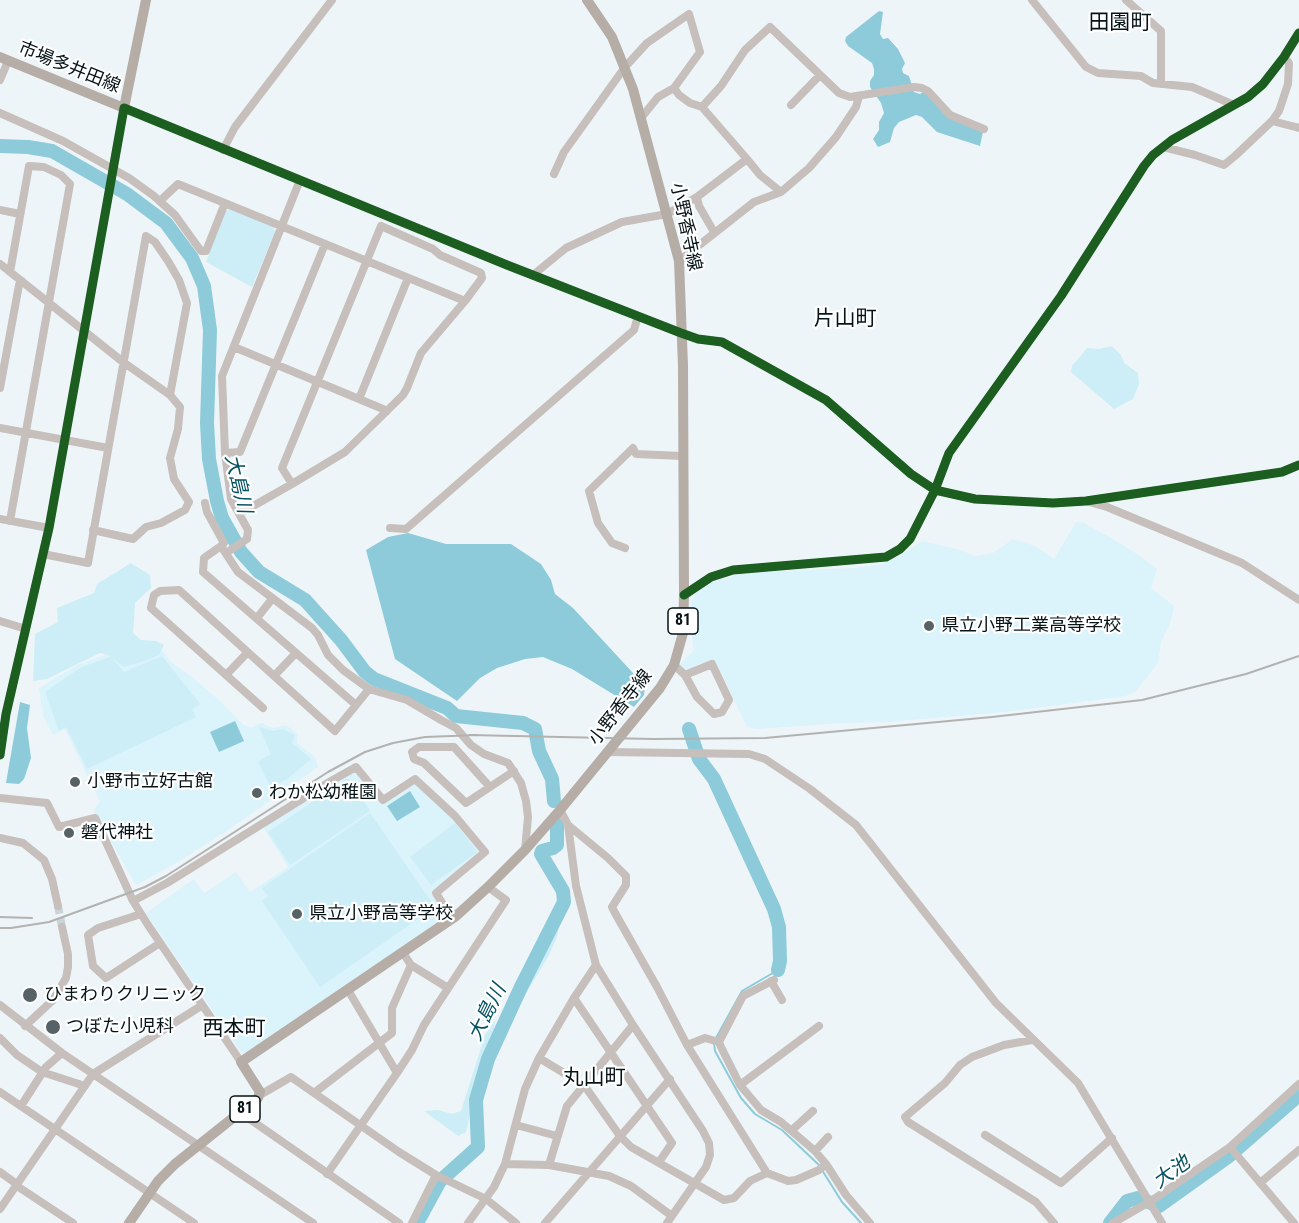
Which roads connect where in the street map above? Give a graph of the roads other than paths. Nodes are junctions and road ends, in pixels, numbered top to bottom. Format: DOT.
graph roads {
  1 [pos="146,0"];
  2 [pos="332,0"];
  3 [pos="587,0"];
  4 [pos="1032,0"];
  5 [pos="1126,0"];
  6 [pos="1299,33"];
  7 [pos="1284,57"];
  8 [pos="4,59"];
  9 [pos="625,67"];
  10 [pos="820,75"];
  11 [pos="0,80"];
  12 [pos="1161,84"];
  13 [pos="674,88"];
  14 [pos="863,95"];
  15 [pos="791,105"];
  16 [pos="1234,105"];
  17 [pos="702,107"];
  18 [pos="124,108"];
  19 [pos="0,113"];
  20 [pos="641,118"];
  21 [pos="1272,121"];
  22 [pos="1299,128"];
  23 [pos="984,129"];
  24 [pos="1163,147"];
  25 [pos="224,150"];
  26 [pos="747,159"];
  27 [pos="113,171"];
  28 [pos="554,174"];
  29 [pos="300,180"];
  30 [pos="781,192"];
  31 [pos="697,197"];
  32 [pos="160,201"];
  33 [pos="225,203"];
  34 [pos="0,210"];
  35 [pos="20,214"];
  36 [pos="667,214"];
  37 [pos="282,226"];
  38 [pos="714,232"];
  39 [pos="325,244"];
  40 [pos="366,261"];
  41 [pos="679,261"];
  42 [pos="0,264"];
  43 [pos="10,272"];
  44 [pos="533,275"];
  45 [pos="408,278"];
  46 [pos="22,281"];
  47 [pos="465,301"];
  48 [pos="49,303"];
  49 [pos="638,316"];
  50 [pos="84,330"];
  51 [pos="681,333"];
  52 [pos="234,347"];
  53 [pos="123,362"];
  54 [pos="276,364"];
  55 [pos="317,382"];
  56 [pos="0,388"];
  57 [pos="170,395"];
  58 [pos="359,399"];
  59 [pos="386,412"];
  60 [pos="0,428"];
  61 [pos="26,432"];
  62 [pos="65,439"];
  63 [pos="108,448"];
  64 [pos="225,453"];
  65 [pos="682,456"];
  66 [pos="1299,465"];
  67 [pos="292,484"];
  68 [pos="935,490"];
  69 [pos="1086,501"];
  70 [pos="205,503"];
  71 [pos="239,514"];
  72 [pos="0,519"];
  73 [pos="10,521"];
  74 [pos="49,528"];
  75 [pos="390,528"];
  76 [pos="93,530"];
  77 [pos="625,548"];
  78 [pos="224,549"];
  79 [pos="44,554"];
  80 [pos="684,595"];
  81 [pos="273,599"];
  82 [pos="1299,600"];
  83 [pos="257,618"];
  84 [pos="0,621"];
  85 [pos="26,629"];
  86 [pos="247,653"];
  87 [pos="295,654"];
  88 [pos="674,665"];
  89 [pos="226,675"];
  90 [pos="685,675"];
  91 [pos="274,676"];
  92 [pos="369,689"];
  93 [pos="356,705"];
  94 [pos="262,708"];
  95 [pos="608,752"];
  96 [pos="0,755"];
  97 [pos="514,771"];
  98 [pos="489,786"];
  99 [pos="0,798"];
  100 [pos="560,810"];
  101 [pos="568,825"];
  102 [pos="0,838"];
  103 [pos="525,850"];
  104 [pos="488,887"];
  105 [pos="133,901"];
  106 [pos="58,906"];
  107 [pos="141,914"];
  108 [pos="456,916"];
  109 [pos="62,927"];
  110 [pos="160,943"];
  111 [pos="403,953"];
  112 [pos="411,965"];
  113 [pos="596,965"];
  114 [pos="448,988"];
  115 [pos="348,990"];
  116 [pos="574,998"];
  117 [pos="782,1000"];
  118 [pos="0,1005"];
  119 [pos="201,1006"];
  120 [pos="633,1025"];
  121 [pos="26,1026"];
  122 [pos="819,1026"];
  123 [pos="0,1038"];
  124 [pos="1032,1040"];
  125 [pos="716,1041"];
  126 [pos="378,1042"];
  127 [pos="687,1045"];
  128 [pos="611,1051"];
  129 [pos="62,1053"];
  130 [pos="539,1058"];
  131 [pos="241,1062"];
  132 [pos="42,1072"];
  133 [pos="396,1073"];
  134 [pos="93,1074"];
  135 [pos="670,1079"];
  136 [pos="1299,1084"];
  137 [pos="584,1085"];
  138 [pos="740,1085"];
  139 [pos="85,1086"];
  140 [pos="0,1092"];
  141 [pos="314,1093"];
  142 [pos="260,1095"];
  143 [pos="648,1105"];
  144 [pos="21,1106"];
  145 [pos="813,1110"];
  146 [pos="241,1113"];
  147 [pos="516,1125"];
  148 [pos="361,1126"];
  149 [pos="55,1130"];
  150 [pos="792,1130"];
  151 [pos="985,1135"];
  152 [pos="557,1136"];
  153 [pos="620,1136"];
  154 [pos="828,1137"];
  155 [pos="1112,1138"];
  156 [pos="199,1145"];
  157 [pos="1230,1147"];
  158 [pos="1299,1150"];
  159 [pos="815,1151"];
  160 [pos="659,1162"];
  161 [pos="505,1164"];
  162 [pos="549,1166"];
  163 [pos="823,1167"];
  164 [pos="0,1172"];
  165 [pos="590,1173"];
  166 [pos="767,1173"];
  167 [pos="327,1174"];
  168 [pos="436,1175"];
  169 [pos="1260,1182"];
  170 [pos="696,1184"];
  171 [pos="17,1185"];
  172 [pos="150,1193"];
  173 [pos="486,1199"];
  174 [pos="1151,1201"];
  175 [pos="0,1209"];
  176 [pos="301,1219"];
  177 [pos="1295,1219"];
  178 [pos="669,1220"];
  179 [pos="70,1222"];
  180 [pos="129,1223"];
  181 [pos="194,1223"];
  182 [pos="313,1223"];
  183 [pos="399,1223"];
  184 [pos="412,1223"];
  185 [pos="468,1223"];
  186 [pos="516,1223"];
  187 [pos="545,1223"];
  188 [pos="870,1223"];
  189 [pos="1054,1223"];
  190 [pos="1113,1223"];
  191 [pos="1162,1223"];
  1 -- 18 [label="main road, 市場多井田線"];
  2 -- 25 [label="street"];
  3 -- 9 [label="main road, 小野香寺線 / 81"];
  4 -- 12 [label="street"];
  5 -- 12 [label="street"];
  6 -- 7 [label="street"];
  7 -- 16 [label="street"];
  7 -- 21 [label="street"];
  8 -- 11 [label="street"];
  8 -- 18 [label="main road, 市場多井田線"];
  9 -- 13 [label="street"];
  9 -- 20 [label="main road, 小野香寺線 / 81"];
  9 -- 28 [label="street"];
  10 -- 14 [label="street"];
  10 -- 15 [label="street"];
  10 -- 17 [label="street"];
  12 -- 16 [label="street"];
  13 -- 17 [label="street"];
  13 -- 20 [label="street"];
  14 -- 23 [label="street"];
  14 -- 30 [label="street"];
  16 -- 24 [label="street"];
  17 -- 26 [label="street"];
  18 -- 25 [label="street"];
  18 -- 27 [label="street"];
  19 -- 27 [label="street"];
  20 -- 36 [label="main road, 小野香寺線 / 81"];
  21 -- 22 [label="street"];
  21 -- 24 [label="street"];
  24 -- 68 [label="street"];
  25 -- 29 [label="street"];
  26 -- 30 [label="street"];
  26 -- 31 [label="street"];
  27 -- 32 [label="street"];
  27 -- 50 [label="street"];
  29 -- 37 [label="street"];
  29 -- 44 [label="street"];
  30 -- 38 [label="street"];
  31 -- 36 [label="street"];
  31 -- 38 [label="street"];
  32 -- 33 [label="street"];
  32 -- 33 [label="street"];
  33 -- 37 [label="street"];
  34 -- 35 [label="street"];
  35 -- 43 [label="street"];
  35 -- 48 [label="street"];
  36 -- 41 [label="main road, 小野香寺線 / 81"];
  36 -- 44 [label="street"];
  37 -- 39 [label="street"];
  37 -- 52 [label="street"];
  38 -- 41 [label="street"];
  39 -- 40 [label="street"];
  39 -- 54 [label="street"];
  40 -- 45 [label="street"];
  40 -- 47 [label="street"];
  40 -- 55 [label="street"];
  41 -- 51 [label="main road, 小野香寺線 / 81"];
  42 -- 43 [label="street"];
  43 -- 46 [label="street"];
  44 -- 49 [label="street"];
  45 -- 47 [label="street"];
  45 -- 58 [label="street"];
  46 -- 48 [label="street"];
  46 -- 56 [label="street"];
  47 -- 59 [label="street"];
  48 -- 50 [label="street"];
  48 -- 61 [label="street"];
  49 -- 51 [label="street"];
  49 -- 75 [label="street"];
  50 -- 53 [label="street"];
  50 -- 62 [label="street"];
  51 -- 65 [label="main road, 小野香寺線 / 81"];
  51 -- 68 [label="street"];
  52 -- 54 [label="street"];
  52 -- 64 [label="street"];
  53 -- 57 [label="street"];
  53 -- 57 [label="street"];
  53 -- 63 [label="street"];
  54 -- 55 [label="street"];
  54 -- 64 [label="street"];
  55 -- 58 [label="street"];
  55 -- 67 [label="street"];
  57 -- 76 [label="street"];
  58 -- 59 [label="street"];
  59 -- 67 [label="street"];
  60 -- 61 [label="street"];
  61 -- 62 [label="street"];
  61 -- 73 [label="street"];
  62 -- 63 [label="street"];
  62 -- 74 [label="street"];
  63 -- 76 [label="street"];
  64 -- 71 [label="street"];
  65 -- 77 [label="street"];
  65 -- 80 [label="main road, 小野香寺線 / 81"];
  66 -- 69 [label="street"];
  67 -- 71 [label="street"];
  68 -- 69 [label="street"];
  68 -- 80 [label="street"];
  69 -- 82 [label="street"];
  70 -- 78 [label="street"];
  71 -- 78 [label="street"];
  72 -- 73 [label="street"];
  73 -- 74 [label="street"];
  74 -- 79 [label="street"];
  76 -- 79 [label="street"];
  78 -- 81 [label="street"];
  78 -- 83 [label="street"];
  79 -- 85 [label="street"];
  80 -- 88 [label="main road, 小野香寺線 / 81"];
  81 -- 83 [label="street"];
  81 -- 92 [label="street"];
  83 -- 87 [label="street"];
  84 -- 85 [label="street"];
  85 -- 96 [label="street"];
  86 -- 89 [label="street"];
  86 -- 89 [label="street"];
  86 -- 91 [label="street"];
  87 -- 91 [label="street"];
  87 -- 93 [label="street"];
  88 -- 90 [label="street"];
  88 -- 95 [label="main road, 小野香寺線 / 81"];
  89 -- 94 [label="street"];
  90 -- 90 [label="street"];
  91 -- 93 [label="street"];
  92 -- 93 [label="street"];
  92 -- 97 [label="street"];
  95 -- 100 [label="main road, 小野香寺線 / 81"];
  95 -- 124 [label="street"];
  97 -- 98 [label="street"];
  97 -- 103 [label="street"];
  98 -- 98 [label="street"];
  99 -- 105 [label="street"];
  100 -- 101 [label="street"];
  100 -- 103 [label="main road, 小野香寺線 / 81"];
  101 -- 113 [label="street"];
  101 -- 127 [label="street"];
  102 -- 106 [label="street"];
  103 -- 104 [label="main road, 小野香寺線 / 81"];
  104 -- 108 [label="main road, 小野香寺線 / 81"];
  104 -- 114 [label="street"];
  105 -- 107 [label="street"];
  105 -- 108 [label="street"];
  107 -- 110 [label="street"];
  107 -- 110 [label="street"];
  108 -- 111 [label="main road, 小野香寺線 / 81"];
  109 -- 121 [label="street"];
  110 -- 119 [label="street"];
  111 -- 112 [label="street"];
  111 -- 115 [label="main road, 小野香寺線 / 81"];
  112 -- 114 [label="street"];
  112 -- 126 [label="street"];
  113 -- 116 [label="street"];
  113 -- 120 [label="street"];
  114 -- 133 [label="street"];
  115 -- 126 [label="street"];
  115 -- 131 [label="main road, 小野香寺線 / 81"];
  116 -- 128 [label="street"];
  116 -- 130 [label="street"];
  117 -- 125 [label="street"];
  118 -- 121 [label="street"];
  119 -- 131 [label="street"];
  119 -- 134 [label="street"];
  120 -- 128 [label="street"];
  120 -- 135 [label="street"];
  121 -- 129 [label="street"];
  122 -- 138 [label="street"];
  123 -- 132 [label="street"];
  124 -- 155 [label="street"];
  124 -- 189 [label="street"];
  125 -- 127 [label="street"];
  125 -- 138 [label="street"];
  126 -- 133 [label="street"];
  126 -- 141 [label="street"];
  127 -- 166 [label="street"];
  128 -- 137 [label="street"];
  128 -- 143 [label="street"];
  129 -- 132 [label="street"];
  129 -- 134 [label="street"];
  130 -- 137 [label="street"];
  130 -- 147 [label="street"];
  131 -- 142 [label="main road, 81"];
  132 -- 139 [label="street"];
  132 -- 144 [label="street"];
  133 -- 148 [label="street"];
  134 -- 139 [label="street"];
  134 -- 156 [label="street"];
  135 -- 143 [label="street"];
  135 -- 170 [label="street"];
  136 -- 157 [label="street"];
  137 -- 152 [label="street"];
  137 -- 153 [label="street"];
  138 -- 150 [label="street"];
  139 -- 149 [label="street"];
  140 -- 144 [label="street"];
  141 -- 142 [label="street"];
  141 -- 148 [label="street"];
  142 -- 146 [label="main road, 81"];
  143 -- 153 [label="street"];
  143 -- 160 [label="street"];
  144 -- 149 [label="street"];
  145 -- 150 [label="street"];
  146 -- 156 [label="main road, 81"];
  146 -- 167 [label="street"];
  147 -- 152 [label="street"];
  147 -- 161 [label="street"];
  148 -- 167 [label="street"];
  148 -- 168 [label="street"];
  149 -- 171 [label="street"];
  149 -- 172 [label="street"];
  150 -- 159 [label="street"];
  151 -- 155 [label="street"];
  152 -- 162 [label="street"];
  153 -- 160 [label="street"];
  153 -- 165 [label="street"];
  154 -- 159 [label="street"];
  155 -- 174 [label="street"];
  156 -- 172 [label="main road, 81"];
  156 -- 176 [label="street"];
  157 -- 169 [label="street"];
  157 -- 174 [label="street"];
  158 -- 169 [label="street"];
  159 -- 163 [label="street"];
  160 -- 170 [label="street"];
  161 -- 162 [label="street"];
  161 -- 173 [label="street"];
  162 -- 165 [label="street"];
  163 -- 166 [label="street"];
  163 -- 188 [label="street"];
  164 -- 171 [label="street"];
  165 -- 178 [label="street"];
  165 -- 187 [label="street"];
  166 -- 170 [label="street"];
  167 -- 183 [label="street"];
  168 -- 173 [label="street"];
  168 -- 184 [label="street"];
  169 -- 177 [label="street"];
  170 -- 178 [label="street"];
  171 -- 175 [label="street"];
  171 -- 179 [label="street"];
  172 -- 180 [label="main road, 81"];
  172 -- 181 [label="street"];
  173 -- 185 [label="street"];
  173 -- 186 [label="street"];
  174 -- 190 [label="street"];
  174 -- 191 [label="street"];
  176 -- 182 [label="street"];
}
